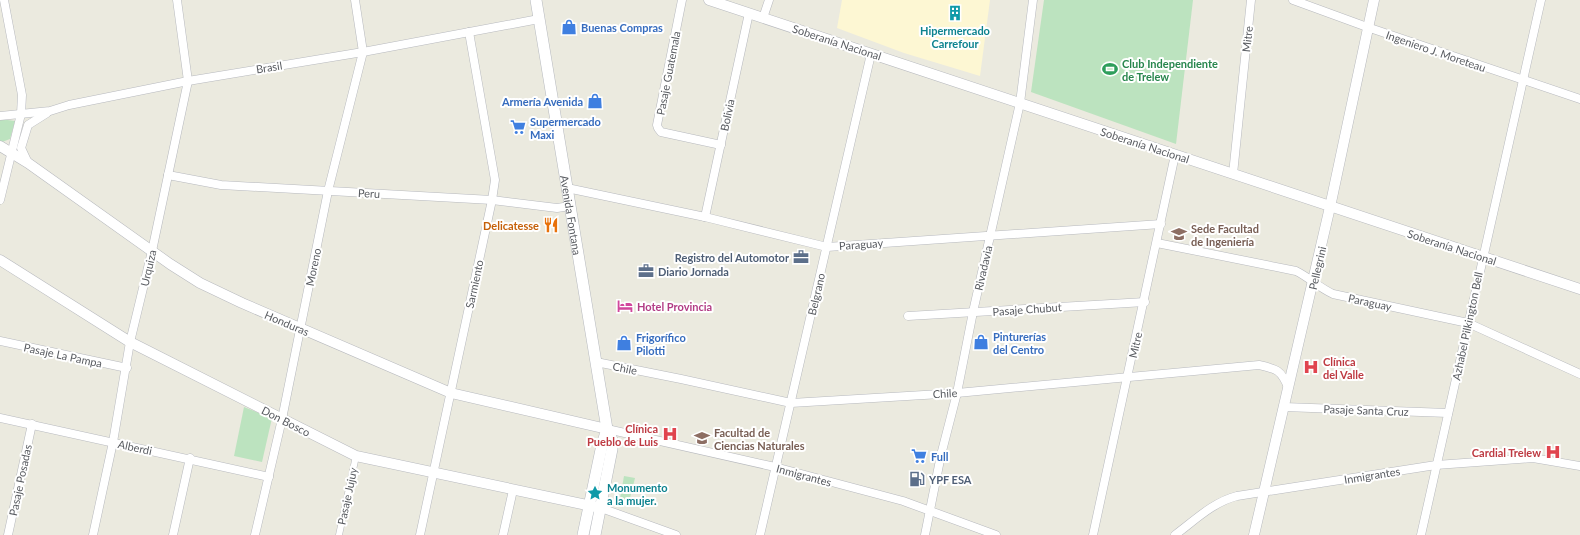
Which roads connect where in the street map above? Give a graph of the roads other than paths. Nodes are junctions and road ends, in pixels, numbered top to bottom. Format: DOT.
graph roads {
  1 [pos="4,0"];
  2 [pos="178,0"];
  3 [pos="354,0"];
  4 [pos="536,0"];
  5 [pos="682,0"];
  6 [pos="709,0"];
  7 [pos="769,0"];
  8 [pos="1033,0"];
  9 [pos="1251,0"];
  10 [pos="1293,0"];
  11 [pos="1374,0"];
  12 [pos="1541,0"];
  13 [pos="749,13"];
  14 [pos="763,18"];
  15 [pos="539,19"];
  16 [pos="1367,27"];
  17 [pos="469,32"];
  18 [pos="363,52"];
  19 [pos="871,54"];
  20 [pos="188,81"];
  21 [pos="1524,81"];
  22 [pos="1580,99"];
  23 [pos="1020,103"];
  24 [pos="50,111"];
  25 [pos="21,114"];
  26 [pos="0,116"];
  27 [pos="721,145"];
  28 [pos="0,146"];
  29 [pos="12,152"];
  30 [pos="1175,155"];
  31 [pos="28,163"];
  32 [pos="1233,174"];
  33 [pos="168,175"];
  34 [pos="567,188"];
  35 [pos="328,191"];
  36 [pos="0,200"];
  37 [pos="492,200"];
  38 [pos="570,206"];
  39 [pos="1330,207"];
  40 [pos="705,218"];
  41 [pos="1161,224"];
  42 [pos="990,235"];
  43 [pos="1157,243"];
  44 [pos="828,247"];
  45 [pos="152,251"];
  46 [pos="1483,257"];
  47 [pos="0,260"];
  48 [pos="1313,282"];
  49 [pos="1580,289"];
  50 [pos="1145,302"];
  51 [pos="973,312"];
  52 [pos="908,316"];
  53 [pos="1468,323"];
  54 [pos="300,328"];
  55 [pos="0,341"];
  56 [pos="130,342"];
  57 [pos="596,362"];
  58 [pos="127,368"];
  59 [pos="1580,374"];
  60 [pos="1128,378"];
  61 [pos="1288,387"];
  62 [pos="451,393"];
  63 [pos="956,393"];
  64 [pos="791,403"];
  65 [pos="1284,407"];
  66 [pos="1448,413"];
  67 [pos="0,418"];
  68 [pos="282,419"];
  69 [pos="32,424"];
  70 [pos="607,429"];
  71 [pos="113,442"];
  72 [pos="356,456"];
  73 [pos="190,458"];
  74 [pos="1436,465"];
  75 [pos="1580,466"];
  76 [pos="775,467"];
  77 [pos="434,473"];
  78 [pos="269,477"];
  79 [pos="513,490"];
  80 [pos="1264,492"];
  81 [pos="589,506"];
  82 [pos="601,508"];
  83 [pos="930,510"];
  84 [pos="8,535"];
  85 [pos="93,535"];
  86 [pos="173,535"];
  87 [pos="256,535"];
  88 [pos="339,535"];
  89 [pos="420,535"];
  90 [pos="503,535"];
  91 [pos="583,535"];
  92 [pos="596,535"];
  93 [pos="676,535"];
  94 [pos="760,535"];
  95 [pos="925,535"];
  96 [pos="996,535"];
  97 [pos="1093,535"];
  98 [pos="1175,535"];
  99 [pos="1254,535"];
  100 [pos="1421,535"];
  1 -- 25 [label="street"];
  2 -- 20 [label="street, Urquiza"];
  3 -- 18 [label="street, Moreno"];
  4 -- 15 [label="main road, Avenida Fontana"];
  5 -- 27 [label="street, Pasaje Guatemala"];
  6 -- 13 [label="street, Soberanía Nacional"];
  7 -- 14 [label="street"];
  8 -- 23 [label="street, Rivadavia"];
  9 -- 32 [label="street, Mitre"];
  10 -- 16 [label="street, Ingeniero J. Moreteau"];
  11 -- 16 [label="street, Pellegrini"];
  12 -- 21 [label="street, Azhabel Pilkington Bell"];
  13 -- 14 [label="street, Soberanía Nacional"];
  13 -- 27 [label="street, Bolivia"];
  14 -- 19 [label="street, Soberanía Nacional"];
  15 -- 17 [label="street, Brasil"];
  15 -- 34 [label="main road, Avenida Fontana"];
  16 -- 21 [label="street, Ingeniero J. Moreteau"];
  16 -- 39 [label="street, Pellegrini"];
  17 -- 18 [label="street, Brasil"];
  17 -- 37 [label="street, Sarmiento"];
  18 -- 20 [label="street, Brasil"];
  18 -- 35 [label="street, Moreno"];
  19 -- 23 [label="street, Soberanía Nacional"];
  19 -- 44 [label="street, Belgrano"];
  20 -- 24 [label="street, Brasil"];
  20 -- 33 [label="street, Urquiza"];
  21 -- 22 [label="street, Ingeniero J. Moreteau"];
  21 -- 46 [label="street, Azhabel Pilkington Bell"];
  23 -- 30 [label="street, Soberanía Nacional"];
  23 -- 42 [label="street, Rivadavia"];
  24 -- 25 [label="street, Brasil"];
  24 -- 31 [label="street"];
  25 -- 26 [label="street, Brasil"];
  25 -- 29 [label="street"];
  27 -- 40 [label="street, Bolivia"];
  28 -- 29 [label="street, Honduras"];
  29 -- 31 [label="street, Honduras"];
  29 -- 36 [label="street"];
  30 -- 32 [label="street, Soberanía Nacional"];
  30 -- 41 [label="street, Mitre"];
  31 -- 45 [label="street, Honduras"];
  32 -- 39 [label="street, Soberanía Nacional"];
  33 -- 35 [label="street, Peru"];
  33 -- 45 [label="street, Urquiza"];
  34 -- 38 [label="main road, Avenida Fontana"];
  34 -- 40 [label="street, Paraguay"];
  35 -- 37 [label="street, Peru"];
  35 -- 54 [label="street, Moreno"];
  37 -- 38 [label="street, Peru"];
  37 -- 62 [label="street, Sarmiento"];
  38 -- 57 [label="main road, Avenida Fontana"];
  39 -- 46 [label="street, Soberanía Nacional"];
  39 -- 48 [label="street, Pellegrini"];
  40 -- 44 [label="street, Paraguay"];
  41 -- 42 [label="street, Paraguay"];
  41 -- 43 [label="street, Mitre"];
  42 -- 44 [label="street, Paraguay"];
  42 -- 51 [label="street, Rivadavia"];
  43 -- 48 [label="street, Paraguay"];
  43 -- 50 [label="street, Mitre"];
  44 -- 64 [label="street, Belgrano"];
  45 -- 54 [label="street, Honduras"];
  45 -- 56 [label="street, Urquiza"];
  46 -- 49 [label="street, Soberanía Nacional"];
  46 -- 53 [label="street, Azhabel Pilkington Bell"];
  47 -- 56 [label="street, Don Bosco"];
  48 -- 53 [label="street, Paraguay"];
  48 -- 61 [label="street, Pellegrini"];
  50 -- 51 [label="street, Pasaje Chubut"];
  50 -- 60 [label="street, Mitre"];
  51 -- 52 [label="street, Pasaje Chubut"];
  51 -- 63 [label="street, Rivadavia"];
  53 -- 59 [label="street, Paraguay"];
  53 -- 66 [label="street, Azhabel Pilkington Bell"];
  54 -- 62 [label="street, Honduras"];
  54 -- 68 [label="street, Moreno"];
  55 -- 58 [label="street, Pasaje La Pampa"];
  56 -- 58 [label="street, Urquiza"];
  56 -- 68 [label="street, Don Bosco"];
  57 -- 64 [label="street, Chile"];
  57 -- 70 [label="main road, Avenida Fontana"];
  58 -- 71 [label="street, Urquiza"];
  60 -- 61 [label="street, Chile"];
  60 -- 63 [label="street, Chile"];
  60 -- 97 [label="street, Mitre"];
  61 -- 65 [label="street, Pellegrini"];
  62 -- 70 [label="street, Honduras"];
  62 -- 77 [label="street, Sarmiento"];
  63 -- 64 [label="street, Chile"];
  63 -- 83 [label="street, Rivadavia"];
  64 -- 76 [label="street, Belgrano"];
  65 -- 66 [label="street, Pasaje Santa Cruz"];
  65 -- 80 [label="street, Pellegrini"];
  66 -- 74 [label="street, Azhabel Pilkington Bell"];
  67 -- 69 [label="street, Alberdi"];
  68 -- 72 [label="street, Don Bosco"];
  68 -- 78 [label="street, Moreno"];
  69 -- 71 [label="street, Alberdi"];
  69 -- 84 [label="street, Pasaje Posadas"];
  70 -- 76 [label="street, Inmigrantes"];
  70 -- 81 [label="main road, Avenida Fontana"];
  70 -- 82 [label="main road, Avenida Fontana"];
  71 -- 73 [label="street, Alberdi"];
  71 -- 85 [label="street, Urquiza"];
  72 -- 77 [label="street, Don Bosco"];
  72 -- 88 [label="street, Pasaje Jujuy"];
  73 -- 78 [label="street, Alberdi"];
  73 -- 86 [label="street"];
  74 -- 75 [label="street, Inmigrantes"];
  74 -- 80 [label="street, Inmigrantes"];
  74 -- 100 [label="street, Azhabel Pilkington Bell"];
  76 -- 83 [label="street, Inmigrantes"];
  76 -- 94 [label="street, Belgrano"];
  77 -- 79 [label="street, Don Bosco"];
  77 -- 89 [label="street, Sarmiento"];
  78 -- 87 [label="street, Moreno"];
  79 -- 81 [label="street, Don Bosco"];
  79 -- 90 [label="street"];
  80 -- 98 [label="street, Inmigrantes"];
  80 -- 99 [label="street, Pellegrini"];
  81 -- 82 [label="street, Don Bosco"];
  81 -- 91 [label="main road, Avenida Fontana"];
  82 -- 92 [label="main road, Avenida Fontana"];
  82 -- 93 [label="street"];
  83 -- 95 [label="street, Rivadavia"];
  83 -- 96 [label="street, Inmigrantes"];
}
